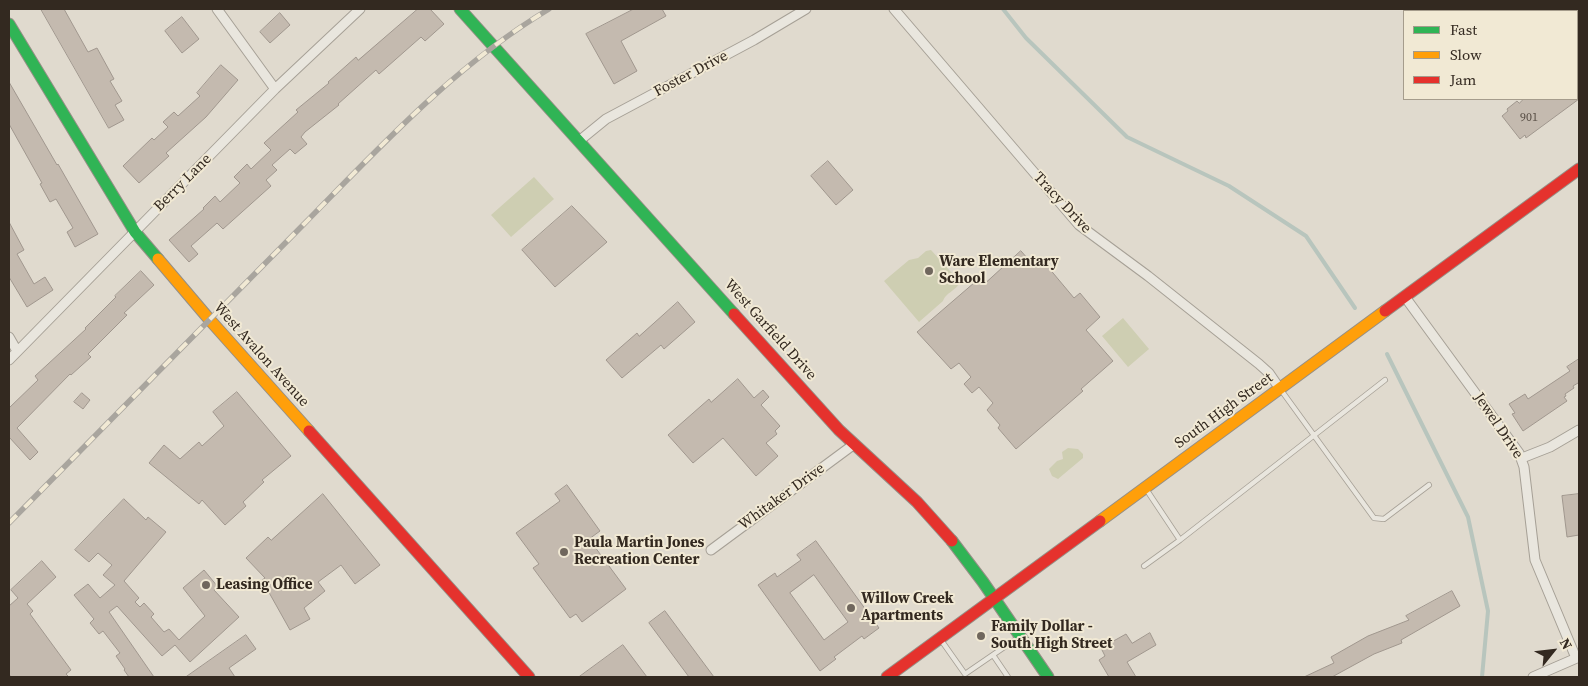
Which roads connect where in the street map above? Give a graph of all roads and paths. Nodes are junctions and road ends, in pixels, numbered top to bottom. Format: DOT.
graph roads {
  1 [pos="217,9"];
  2 [pos="360,9"];
  3 [pos="460,9"];
  4 [pos="806,9"];
  5 [pos="894,9"];
  6 [pos="9,24"];
  7 [pos="276,89"];
  8 [pos="579,141"];
  9 [pos="1579,169"];
  10 [pos="135,232"];
  11 [pos="1406,297"];
  12 [pos="9,337"];
  13 [pos="17,351"];
  14 [pos="9,360"];
  15 [pos="1385,380"];
  16 [pos="1280,389"];
  17 [pos="1579,430"];
  18 [pos="1313,434"];
  19 [pos="853,445"];
  20 [pos="1522,458"];
  21 [pos="1429,485"];
  22 [pos="1145,488"];
  23 [pos="1180,540"];
  24 [pos="711,550"];
  25 [pos="1144,566"];
  26 [pos="995,599"];
  27 [pos="1020,636"];
  28 [pos="940,639"];
  29 [pos="993,655"];
  30 [pos="1578,658"];
  31 [pos="1561,665"];
  32 [pos="965,674"];
  33 [pos="894,675"];
  34 [pos="528,677"];
  35 [pos="960,677"];
  36 [pos="1008,677"];
  37 [pos="1048,677"];
  38 [pos="1533,677"];
  39 [pos="1557,677"];
  1 -- 7 [label="street"];
  2 -- 7 [label="street, Berry Lane"];
  3 -- 8 [label="street, West Garfield Drive"];
  4 -- 8 [label="street, Foster Drive"];
  5 -- 16 [label="street, Tracy Drive"];
  6 -- 10 [label="street, West Avalon Avenue"];
  7 -- 10 [label="street, Berry Lane"];
  8 -- 19 [label="street, West Garfield Drive"];
  9 -- 11 [label="street, South High Street"];
  10 -- 13 [label="street, Berry Lane"];
  10 -- 34 [label="street, West Avalon Avenue"];
  11 -- 16 [label="street, South High Street"];
  11 -- 20 [label="street, Jewel Drive"];
  12 -- 13 [label="street"];
  13 -- 14 [label="street, Berry Lane"];
  15 -- 18 [label="lane"];
  16 -- 18 [label="lane"];
  16 -- 22 [label="street, South High Street"];
  17 -- 20 [label="street"];
  18 -- 21 [label="lane"];
  18 -- 23 [label="lane"];
  19 -- 24 [label="street, Whitaker Drive"];
  19 -- 26 [label="street, West Garfield Drive"];
  20 -- 30 [label="street, Jewel Drive"];
  22 -- 23 [label="lane"];
  22 -- 26 [label="street, South High Street"];
  23 -- 25 [label="lane"];
  26 -- 27 [label="street, West Garfield Drive"];
  26 -- 28 [label="street, South High Street"];
  27 -- 29 [label="lane"];
  27 -- 37 [label="street, West Garfield Drive"];
  28 -- 32 [label="lane"];
  28 -- 33 [label="street, South High Street"];
  29 -- 32 [label="lane"];
  29 -- 36 [label="lane"];
  30 -- 31 [label="street"];
  31 -- 38 [label="street"];
  31 -- 39 [label="street"];
  32 -- 35 [label="lane"];
}
